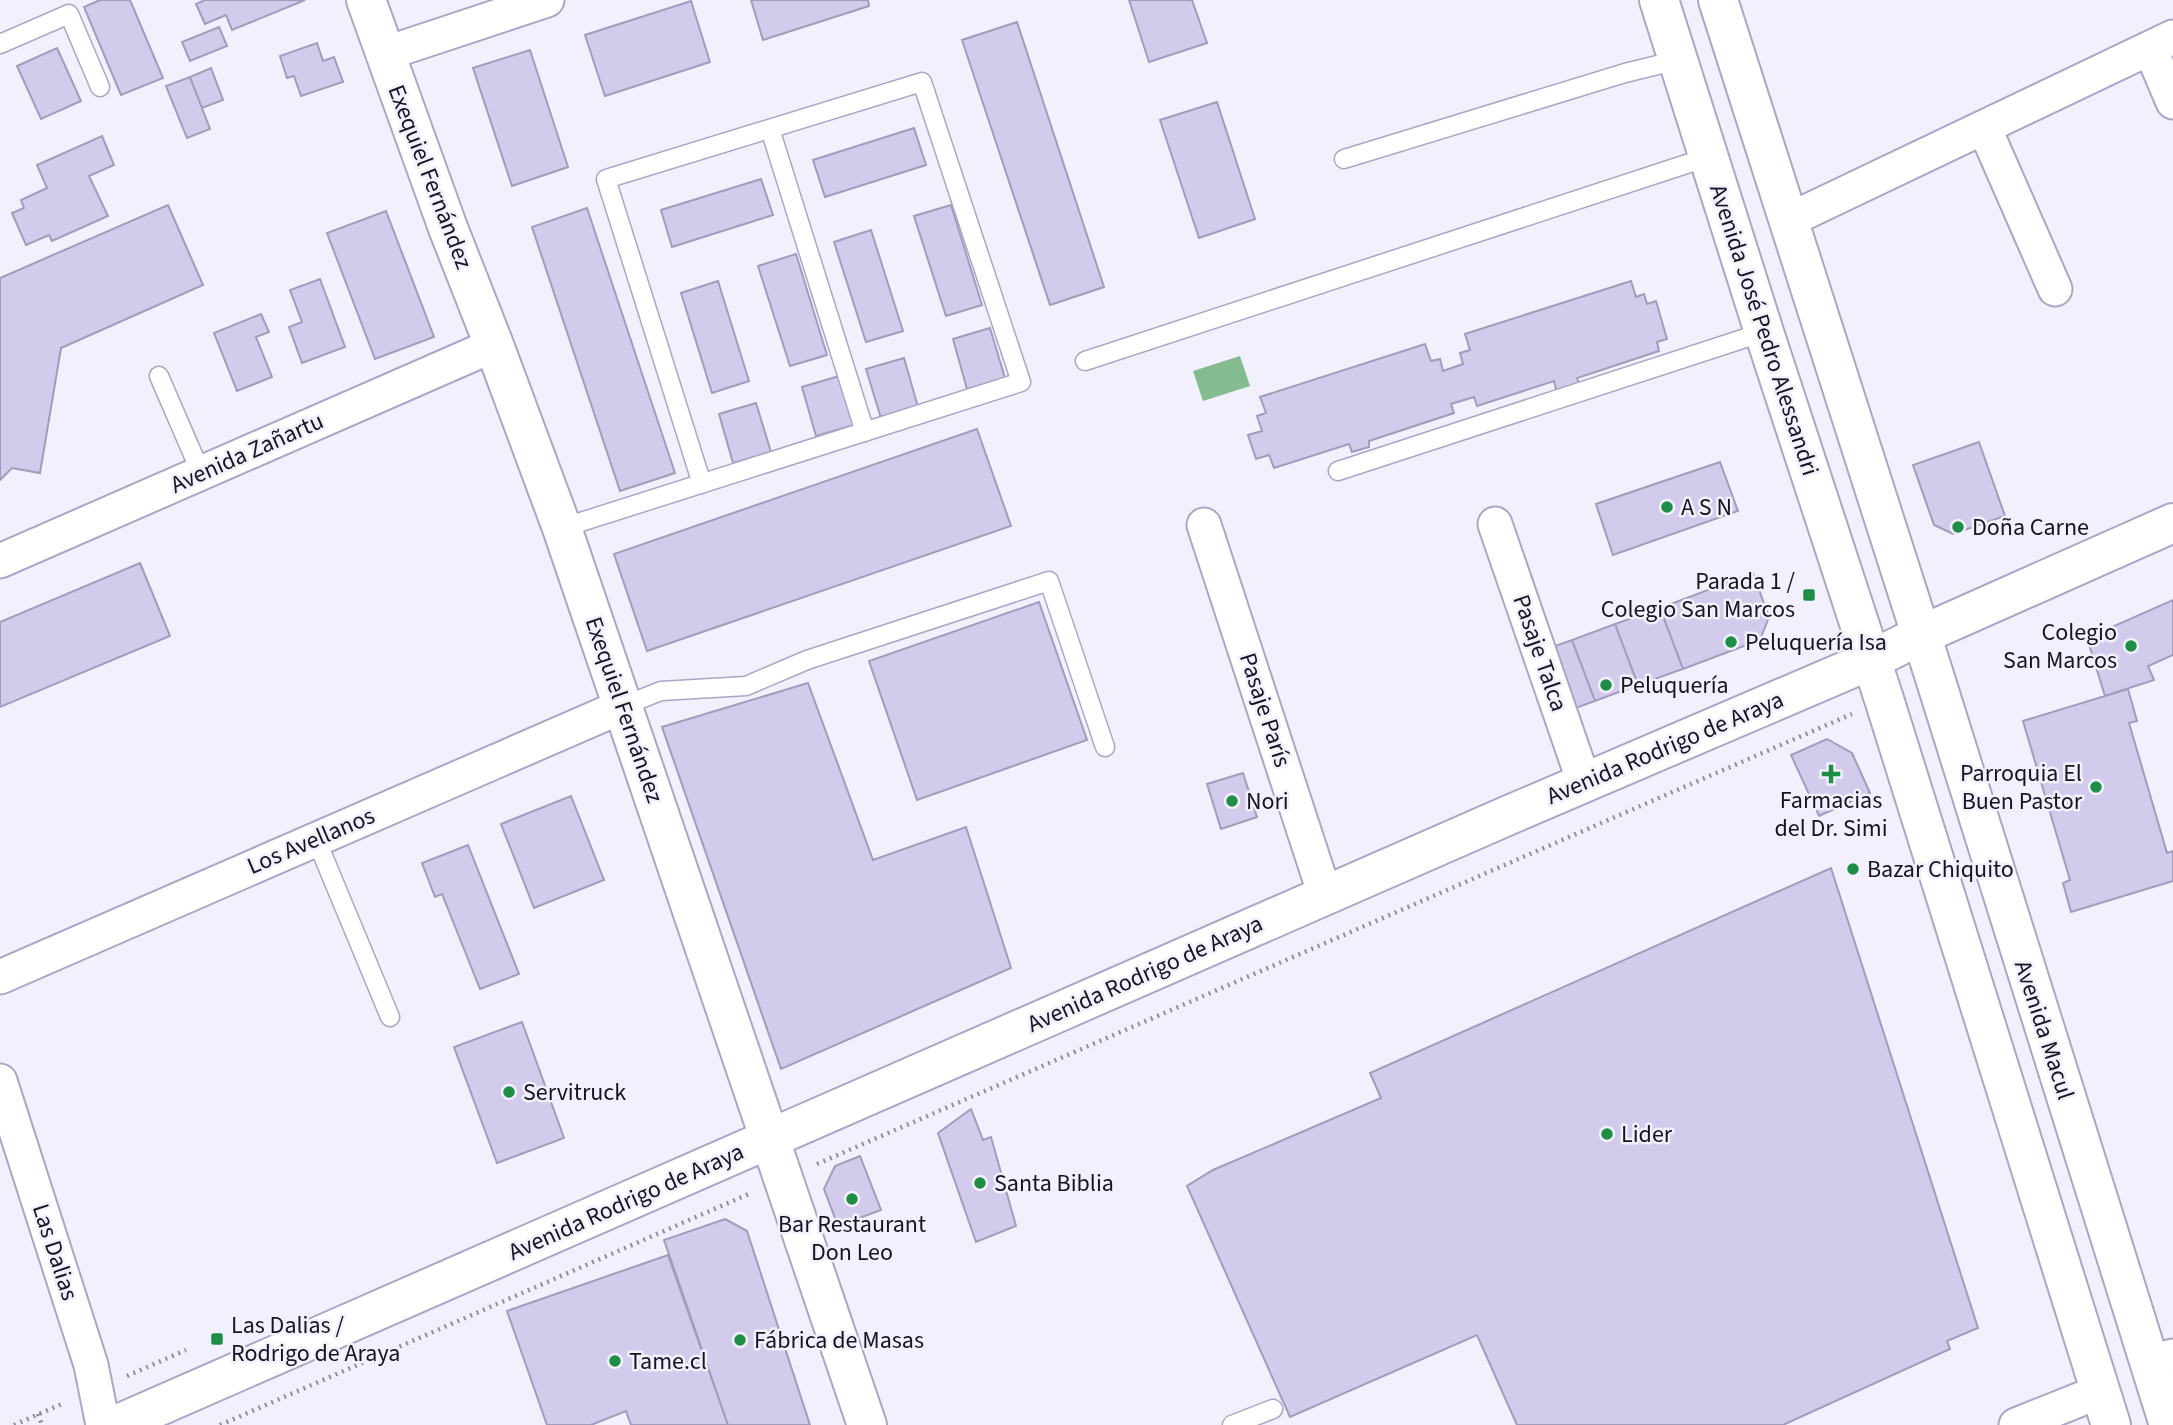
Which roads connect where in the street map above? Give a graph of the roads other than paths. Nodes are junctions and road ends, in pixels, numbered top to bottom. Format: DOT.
graph roads {
  1 [pos="366,0"];
  2 [pos="547,0"];
  3 [pos="1659,0"];
  4 [pos="1724,2"];
  5 [pos="2162,43"];
  6 [pos="0,44"];
  7 [pos="384,54"];
  8 [pos="1678,60"];
  9 [pos="100,87"];
  10 [pos="2173,102"];
  11 [pos="1984,127"];
  12 [pos="771,129"];
  13 [pos="1708,157"];
  14 [pos="1344,159"];
  15 [pos="1787,221"];
  16 [pos="2055,289"];
  17 [pos="1764,332"];
  18 [pos="494,345"];
  19 [pos="1085,361"];
  20 [pos="159,376"];
  21 [pos="865,432"];
  22 [pos="1338,471"];
  23 [pos="201,473"];
  24 [pos="702,484"];
  25 [pos="2173,523"];
  26 [pos="1495,524"];
  27 [pos="1204,525"];
  28 [pos="562,528"];
  29 [pos="0,561"];
  30 [pos="1921,635"];
  31 [pos="1871,660"];
  32 [pos="623,706"];
  33 [pos="1105,747"];
  34 [pos="1584,782"];
  35 [pos="316,839"];
  36 [pos="1325,895"];
  37 [pos="0,977"];
  38 [pos="390,1017"];
  39 [pos="0,1081"];
  40 [pos="770,1137"];
  41 [pos="2161,1359"];
  42 [pos="2106,1408"];
  43 [pos="1273,1409"];
  44 [pos="103,1425"];
  45 [pos="116,1425"];
  46 [pos="867,1425"];
  47 [pos="1232,1425"];
  48 [pos="2016,1425"];
  49 [pos="2169,1425"];
  1 -- 7 [label="main road, Exequiel Fernández"];
  2 -- 7 [label="street"];
  3 -- 8 [label="main road, Avenida José Pedro Alessandri"];
  4 -- 15 [label="main road"];
  5 -- 10 [label="street"];
  5 -- 11 [label="street"];
  6 -- 9 [label="lane"];
  7 -- 18 [label="main road, Exequiel Fernández"];
  8 -- 13 [label="main road, Avenida José Pedro Alessandri"];
  8 -- 14 [label="lane"];
  11 -- 15 [label="street"];
  11 -- 16 [label="street"];
  12 -- 21 [label="lane"];
  12 -- 21 [label="lane"];
  12 -- 24 [label="lane"];
  13 -- 17 [label="main road, Avenida José Pedro Alessandri"];
  13 -- 19 [label="lane"];
  15 -- 30 [label="main road"];
  17 -- 22 [label="lane"];
  17 -- 31 [label="main road, Avenida José Pedro Alessandri"];
  18 -- 23 [label="street, Avenida Zañartu"];
  18 -- 28 [label="main road, Exequiel Fernández"];
  20 -- 23 [label="lane"];
  21 -- 24 [label="lane"];
  23 -- 29 [label="street, Avenida Zañartu"];
  24 -- 28 [label="lane"];
  25 -- 30 [label="main road, Avenida Rodrigo de Araya"];
  26 -- 34 [label="street, Pasaje Talca"];
  27 -- 36 [label="street, Pasaje París"];
  28 -- 32 [label="main road, Exequiel Fernández"];
  30 -- 31 [label="main road, Avenida Rodrigo de Araya"];
  30 -- 41 [label="main road, Avenida Macul"];
  31 -- 34 [label="main road, Avenida Rodrigo de Araya"];
  31 -- 42 [label="main road"];
  32 -- 33 [label="lane"];
  32 -- 35 [label="street, Los Avellanos"];
  32 -- 40 [label="main road, Exequiel Fernández"];
  34 -- 36 [label="main road, Avenida Rodrigo de Araya"];
  35 -- 37 [label="street, Los Avellanos"];
  35 -- 38 [label="lane"];
  36 -- 40 [label="main road, Avenida Rodrigo de Araya"];
  39 -- 44 [label="street, Las Dalias"];
  40 -- 45 [label="main road, Avenida Rodrigo de Araya"];
  40 -- 46 [label="main road, Exequiel Fernández"];
  41 -- 49 [label="main road, Avenida Macul"];
  42 -- 48 [label="street"];
  43 -- 47 [label="lane"];
}
